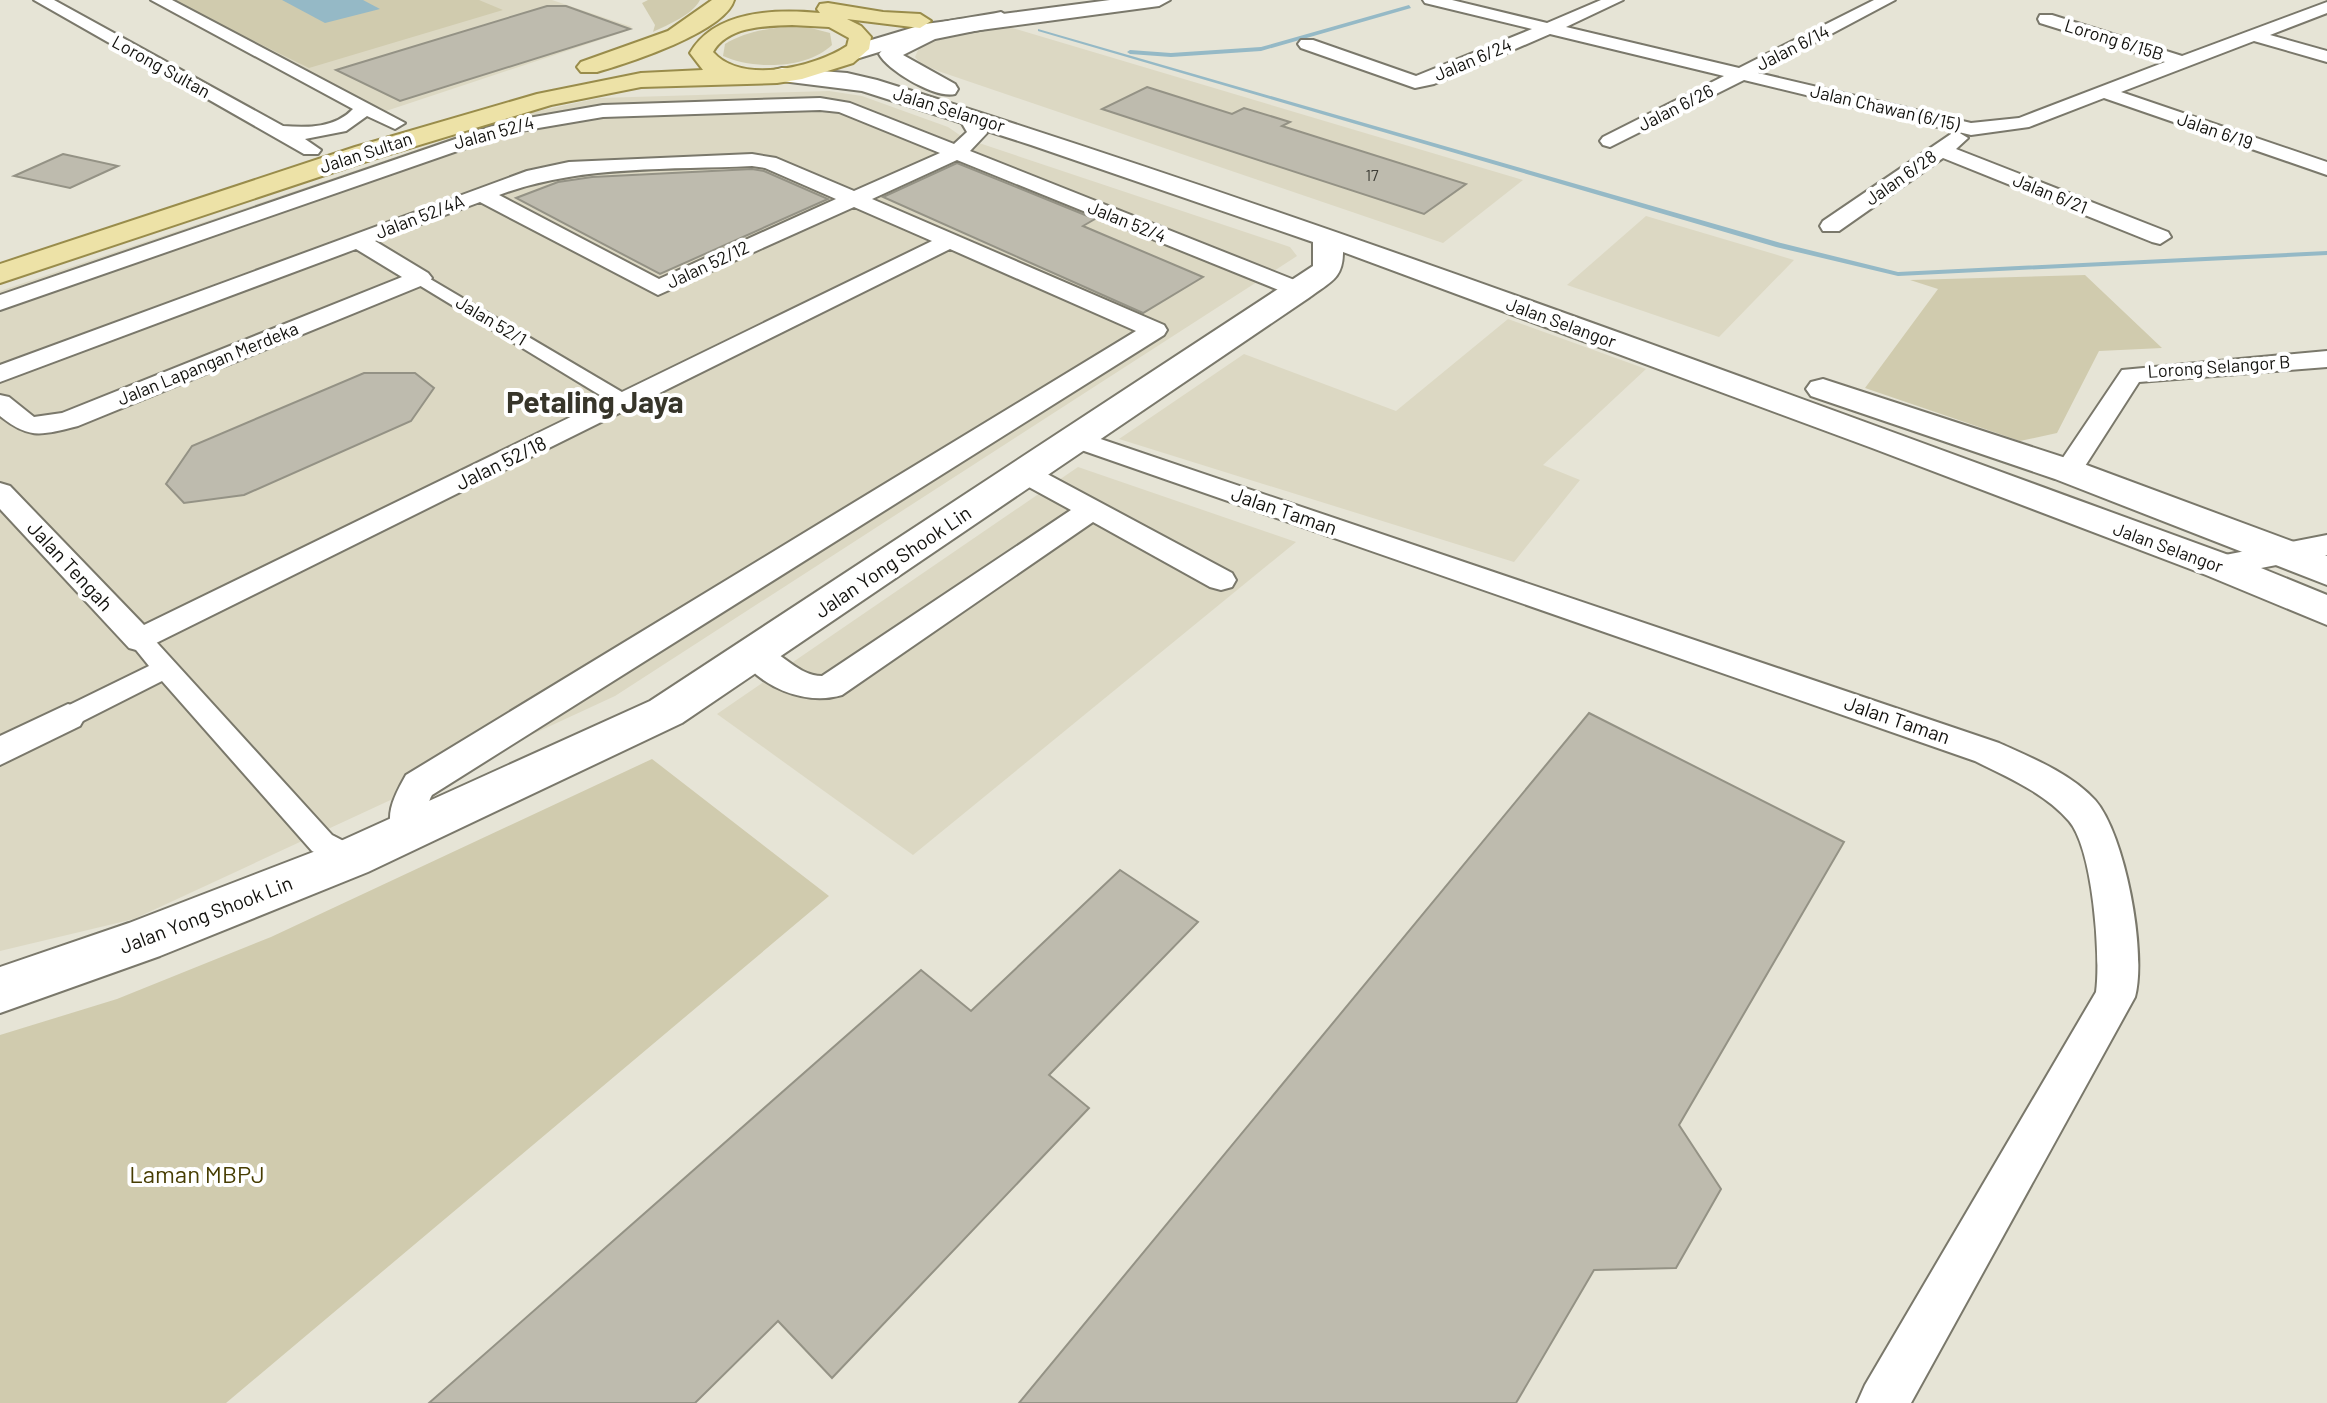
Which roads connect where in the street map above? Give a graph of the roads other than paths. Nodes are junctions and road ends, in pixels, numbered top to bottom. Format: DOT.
graph roads {
  1 [pos="42,0"];
  2 [pos="159,0"];
  3 [pos="723,0"];
  4 [pos="759,0"];
  5 [pos="795,0"];
  6 [pos="1159,0"];
  7 [pos="1431,0"];
  8 [pos="1615,0"];
  9 [pos="1887,0"];
  10 [pos="2327,7"];
  11 [pos="818,19"];
  12 [pos="1001,19"];
  13 [pos="2046,19"];
  14 [pos="920,21"];
  15 [pos="1548,28"];
  16 [pos="2253,35"];
  17 [pos="1307,44"];
  18 [pos="856,52"];
  19 [pos="2327,57"];
  20 [pos="2183,62"];
  21 [pos="1741,74"];
  22 [pos="742,75"];
  23 [pos="782,75"];
  24 [pos="2103,92"];
  25 [pos="961,104"];
  26 [pos="364,107"];
  27 [pos="395,123"];
  28 [pos="1971,129"];
  29 [pos="279,132"];
  30 [pos="1610,141"];
  31 [pos="311,150"];
  32 [pos="1941,150"];
  33 [pos="956,153"];
  34 [pos="2327,169"];
  35 [pos="481,194"];
  36 [pos="852,199"];
  37 [pos="1831,226"];
  38 [pos="2160,237"];
  39 [pos="1328,238"];
  40 [pos="357,240"];
  41 [pos="947,242"];
  42 [pos="0,252"];
  43 [pos="0,274"];
  44 [pos="420,278"];
  45 [pos="1299,290"];
  46 [pos="0,303"];
  47 [pos="2327,359"];
  48 [pos="1,374"];
  49 [pos="625,402"];
  50 [pos="0,403"];
  51 [pos="1077,439"];
  52 [pos="2068,471"];
  53 [pos="1026,474"];
  54 [pos="0,492"];
  55 [pos="1091,510"];
  56 [pos="2327,545"];
  57 [pos="2288,554"];
  58 [pos="2220,566"];
  59 [pos="2327,572"];
  60 [pos="1221,580"];
  61 [pos="2327,611"];
  62 [pos="140,640"];
  63 [pos="755,654"];
  64 [pos="166,668"];
  65 [pos="68,717"];
  66 [pos="0,752"];
  67 [pos="409,832"];
  68 [pos="351,858"];
  69 [pos="0,990"];
  70 [pos="1883,1403"];
  1 -- 29 [label="street, Lorong Sultan"];
  2 -- 26 [label="street"];
  3 -- 27 [label="main road, Jalan Sultan"];
  4 -- 11 [label="main road"];
  5 -- 14 [label="main road"];
  6 -- 12 [label="main road"];
  7 -- 15 [label="street, Jalan Chawan (6/15)"];
  8 -- 15 [label="street, Jalan 6/24"];
  9 -- 21 [label="street, Jalan 6/14"];
  10 -- 16 [label="street, Jalan Chawan (6/15)"];
  11 -- 14 [label="main road"];
  11 -- 18 [label="main road"];
  11 -- 22 [label="main road"];
  12 -- 14 [label="main road"];
  12 -- 18 [label="main road"];
  12 -- 25 [label="main road"];
  13 -- 20 [label="street, Lorong 6/15B"];
  15 -- 17 [label="street, Jalan 6/24"];
  15 -- 21 [label="street, Jalan Chawan (6/15)"];
  16 -- 19 [label="street"];
  16 -- 20 [label="street, Jalan Chawan (6/15)"];
  18 -- 23 [label="main road, Jalan Sultan"];
  18 -- 25 [label="main road, Jalan Selangor"];
  20 -- 24 [label="street, Jalan Chawan (6/15)"];
  21 -- 28 [label="street, Jalan Chawan (6/15)"];
  21 -- 30 [label="street, Jalan 6/26"];
  22 -- 23 [label="main road, Jalan Sultan"];
  22 -- 43 [label="main road, Jalan Sultan"];
  23 -- 25 [label="main road, Jalan Selangor"];
  24 -- 28 [label="street, Jalan Chawan (6/15)"];
  24 -- 34 [label="street, Jalan 6/19"];
  25 -- 33 [label="street"];
  25 -- 39 [label="main road, Jalan Selangor"];
  25 -- 52 [label="main road, Jalan Selangor"];
  26 -- 27 [label="street"];
  26 -- 29 [label="street"];
  27 -- 31 [label="main road, Jalan Sultan"];
  28 -- 32 [label="street, Jalan 6/28"];
  29 -- 31 [label="street, Lorong Sultan"];
  31 -- 42 [label="main road, Jalan Sultan"];
  32 -- 37 [label="street, Jalan 6/28"];
  32 -- 38 [label="street, Jalan 6/21"];
  33 -- 36 [label="street"];
  33 -- 45 [label="street, Jalan 52/4"];
  33 -- 46 [label="street, Jalan 52/4"];
  35 -- 36 [label="street, Jalan 52/4A"];
  35 -- 36 [label="street, Jalan 52/12"];
  35 -- 40 [label="street, Jalan 52/4A"];
  36 -- 41 [label="street"];
  39 -- 45 [label="main road, Jalan Yong Shook Lin"];
  39 -- 58 [label="main road, Jalan Selangor"];
  40 -- 44 [label="street, Jalan 52/1"];
  40 -- 48 [label="street, Jalan 52/4A"];
  41 -- 49 [label="street, Jalan 52/18"];
  41 -- 67 [label="street"];
  44 -- 49 [label="street, Jalan 52/1"];
  44 -- 50 [label="street, Jalan Lapangan Merdeka"];
  45 -- 51 [label="main road, Jalan Yong Shook Lin"];
  47 -- 52 [label="street, Lorong Selangor B"];
  49 -- 62 [label="street, Jalan 52/18"];
  51 -- 53 [label="main road, Jalan Yong Shook Lin"];
  51 -- 70 [label="street, Jalan Taman"];
  52 -- 57 [label="main road, Jalan Selangor"];
  53 -- 55 [label="street"];
  53 -- 63 [label="main road, Jalan Yong Shook Lin"];
  54 -- 62 [label="street, Jalan Tengah"];
  55 -- 60 [label="street"];
  55 -- 63 [label="street"];
  56 -- 57 [label="street"];
  57 -- 58 [label="street"];
  57 -- 59 [label="main road, Jalan Selangor"];
  58 -- 61 [label="main road, Jalan Selangor"];
  62 -- 64 [label="street"];
  63 -- 67 [label="main road, Jalan Yong Shook Lin"];
  64 -- 65 [label="street"];
  64 -- 68 [label="street"];
  65 -- 66 [label="street"];
  67 -- 68 [label="main road, Jalan Yong Shook Lin"];
  68 -- 69 [label="main road, Jalan Yong Shook Lin"];
}
